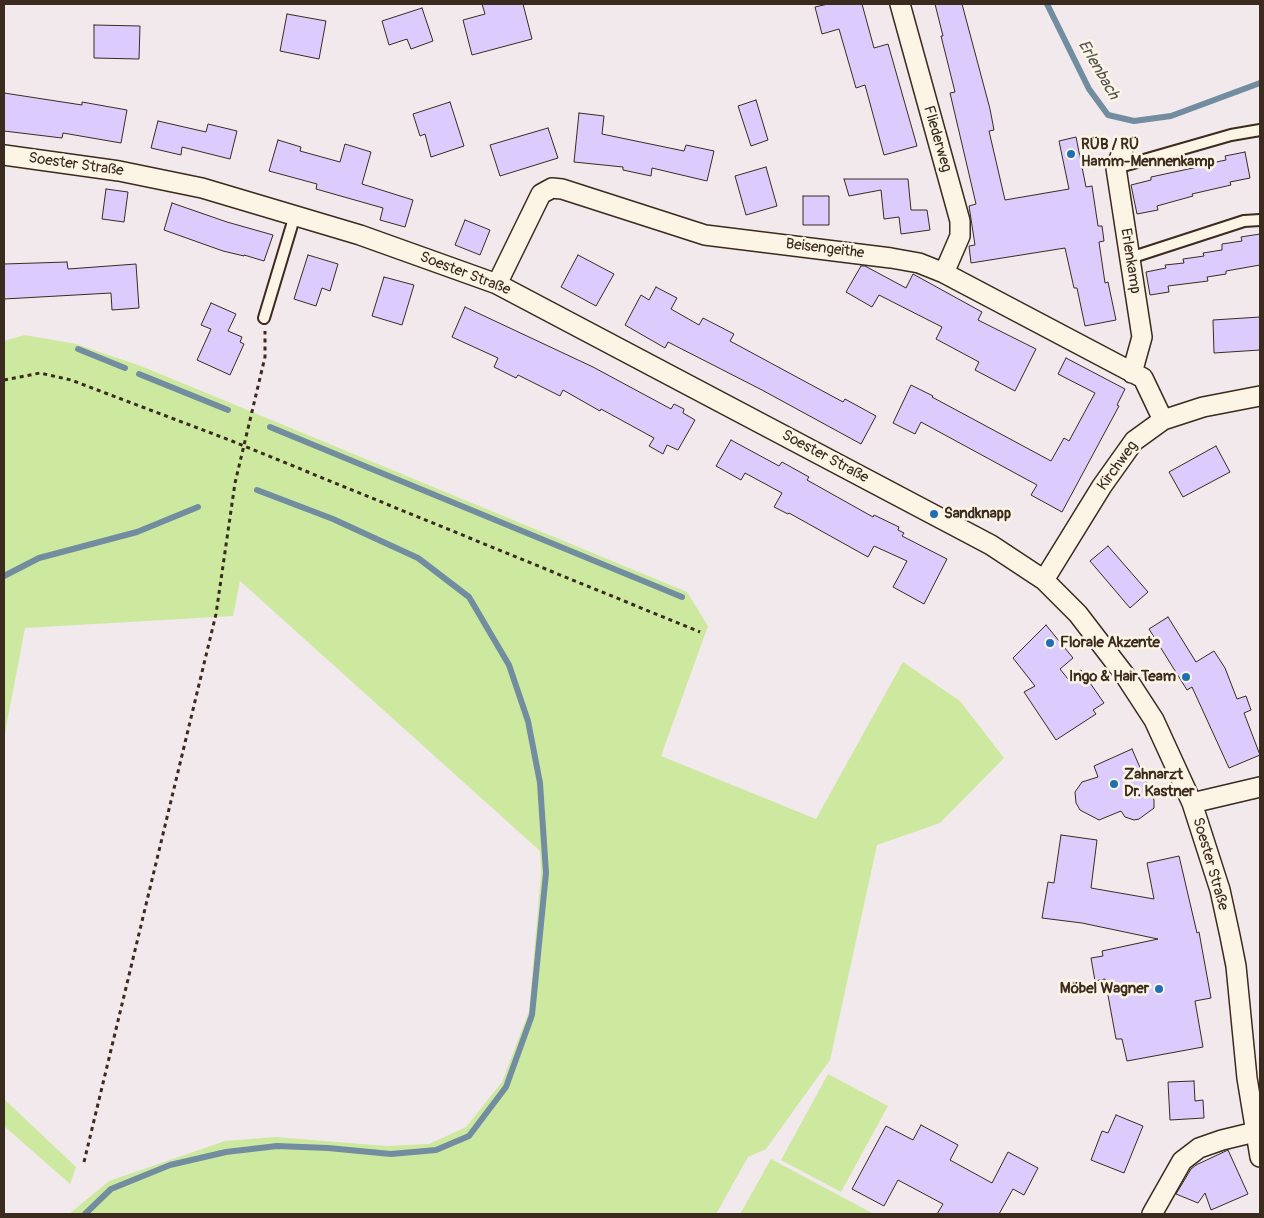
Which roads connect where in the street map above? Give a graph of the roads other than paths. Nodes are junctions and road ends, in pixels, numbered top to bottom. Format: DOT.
graph roads {
  1 [pos="900,4"];
  2 [pos="1260,130"];
  3 [pos="1123,149"];
  4 [pos="4,154"];
  5 [pos="1116,168"];
  6 [pos="295,215"];
  7 [pos="1260,220"];
  8 [pos="1130,258"];
  9 [pos="944,273"];
  10 [pos="497,284"];
  11 [pos="264,318"];
  12 [pos="1132,373"];
  13 [pos="1260,396"];
  14 [pos="1163,420"];
  15 [pos="1044,580"];
  16 [pos="1260,787"];
  17 [pos="1192,803"];
  18 [pos="1255,1132"];
  19 [pos="1260,1157"];
  20 [pos="1152,1214"];
  1 -- 9 [label="street, Fliederweg"];
  2 -- 5 [label="lane"];
  3 -- 5 [label="street, Erlenkamp"];
  4 -- 6 [label="street, Soester Straße"];
  5 -- 8 [label="street, Erlenkamp"];
  6 -- 10 [label="street, Soester Straße"];
  6 -- 11 [label="lane"];
  7 -- 8 [label="lane"];
  8 -- 12 [label="street, Erlenkamp"];
  9 -- 10 [label="street, Beisengeithe"];
  9 -- 12 [label="street, Beisengeithe"];
  10 -- 15 [label="street, Soester Straße"];
  12 -- 14 [label="street, Beisengeithe"];
  13 -- 14 [label="street, Kirchweg"];
  14 -- 15 [label="street, Kirchweg"];
  15 -- 17 [label="street, Soester Straße"];
  16 -- 17 [label="street"];
  17 -- 18 [label="street, Soester Straße"];
  18 -- 19 [label="street, Soester Straße"];
  18 -- 20 [label="street"];
}
